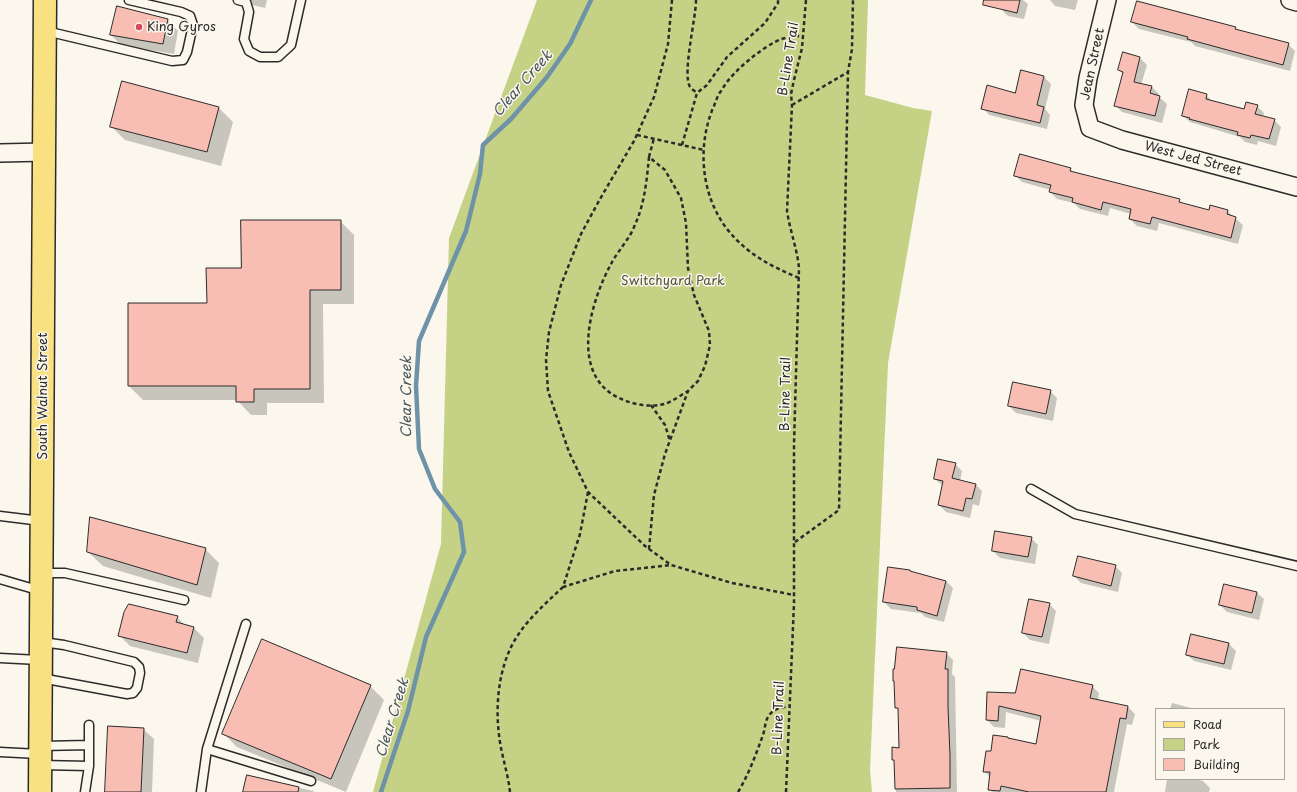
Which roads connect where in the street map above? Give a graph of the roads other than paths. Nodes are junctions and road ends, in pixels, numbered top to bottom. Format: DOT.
graph roads {
  1 [pos="45,0"];
  2 [pos="129,0"];
  3 [pos="238,0"];
  4 [pos="301,0"];
  5 [pos="1107,0"];
  6 [pos="1290,0"];
  7 [pos="1297,2"];
  8 [pos="45,31"];
  9 [pos="1090,128"];
  10 [pos="45,152"];
  11 [pos="0,153"];
  12 [pos="1297,187"];
  13 [pos="1031,489"];
  14 [pos="0,516"];
  15 [pos="42,521"];
  16 [pos="1297,566"];
  17 [pos="0,579"];
  18 [pos="42,582"];
  19 [pos="184,600"];
  20 [pos="246,624"];
  21 [pos="0,658"];
  22 [pos="41,660"];
  23 [pos="89,725"];
  24 [pos="90,745"];
  25 [pos="207,749"];
  26 [pos="0,752"];
  27 [pos="40,755"];
  28 [pos="89,766"];
  29 [pos="311,781"];
  30 [pos="40,792"];
  31 [pos="85,792"];
  32 [pos="201,792"];
  1 -- 8 [label="main road, South Walnut Street"];
  2 -- 8 [label="lane"];
  3 -- 4 [label="lane"];
  5 -- 9 [label="street, Jean Street"];
  6 -- 7 [label="street"];
  8 -- 10 [label="main road, South Walnut Street"];
  9 -- 12 [label="street, West Jed Street"];
  10 -- 11 [label="street"];
  10 -- 15 [label="main road, South Walnut Street"];
  13 -- 16 [label="lane"];
  14 -- 15 [label="lane"];
  15 -- 18 [label="main road, South Walnut Street"];
  17 -- 18 [label="lane"];
  18 -- 19 [label="lane"];
  18 -- 22 [label="main road, South Walnut Street"];
  20 -- 25 [label="lane"];
  21 -- 22 [label="lane"];
  22 -- 22 [label="lane"];
  22 -- 27 [label="main road, South Walnut Street"];
  23 -- 24 [label="lane"];
  24 -- 27 [label="lane"];
  24 -- 28 [label="lane"];
  25 -- 29 [label="lane"];
  25 -- 32 [label="lane"];
  26 -- 27 [label="lane"];
  27 -- 28 [label="lane"];
  27 -- 30 [label="main road, South Walnut Street"];
  28 -- 31 [label="lane"];
}
